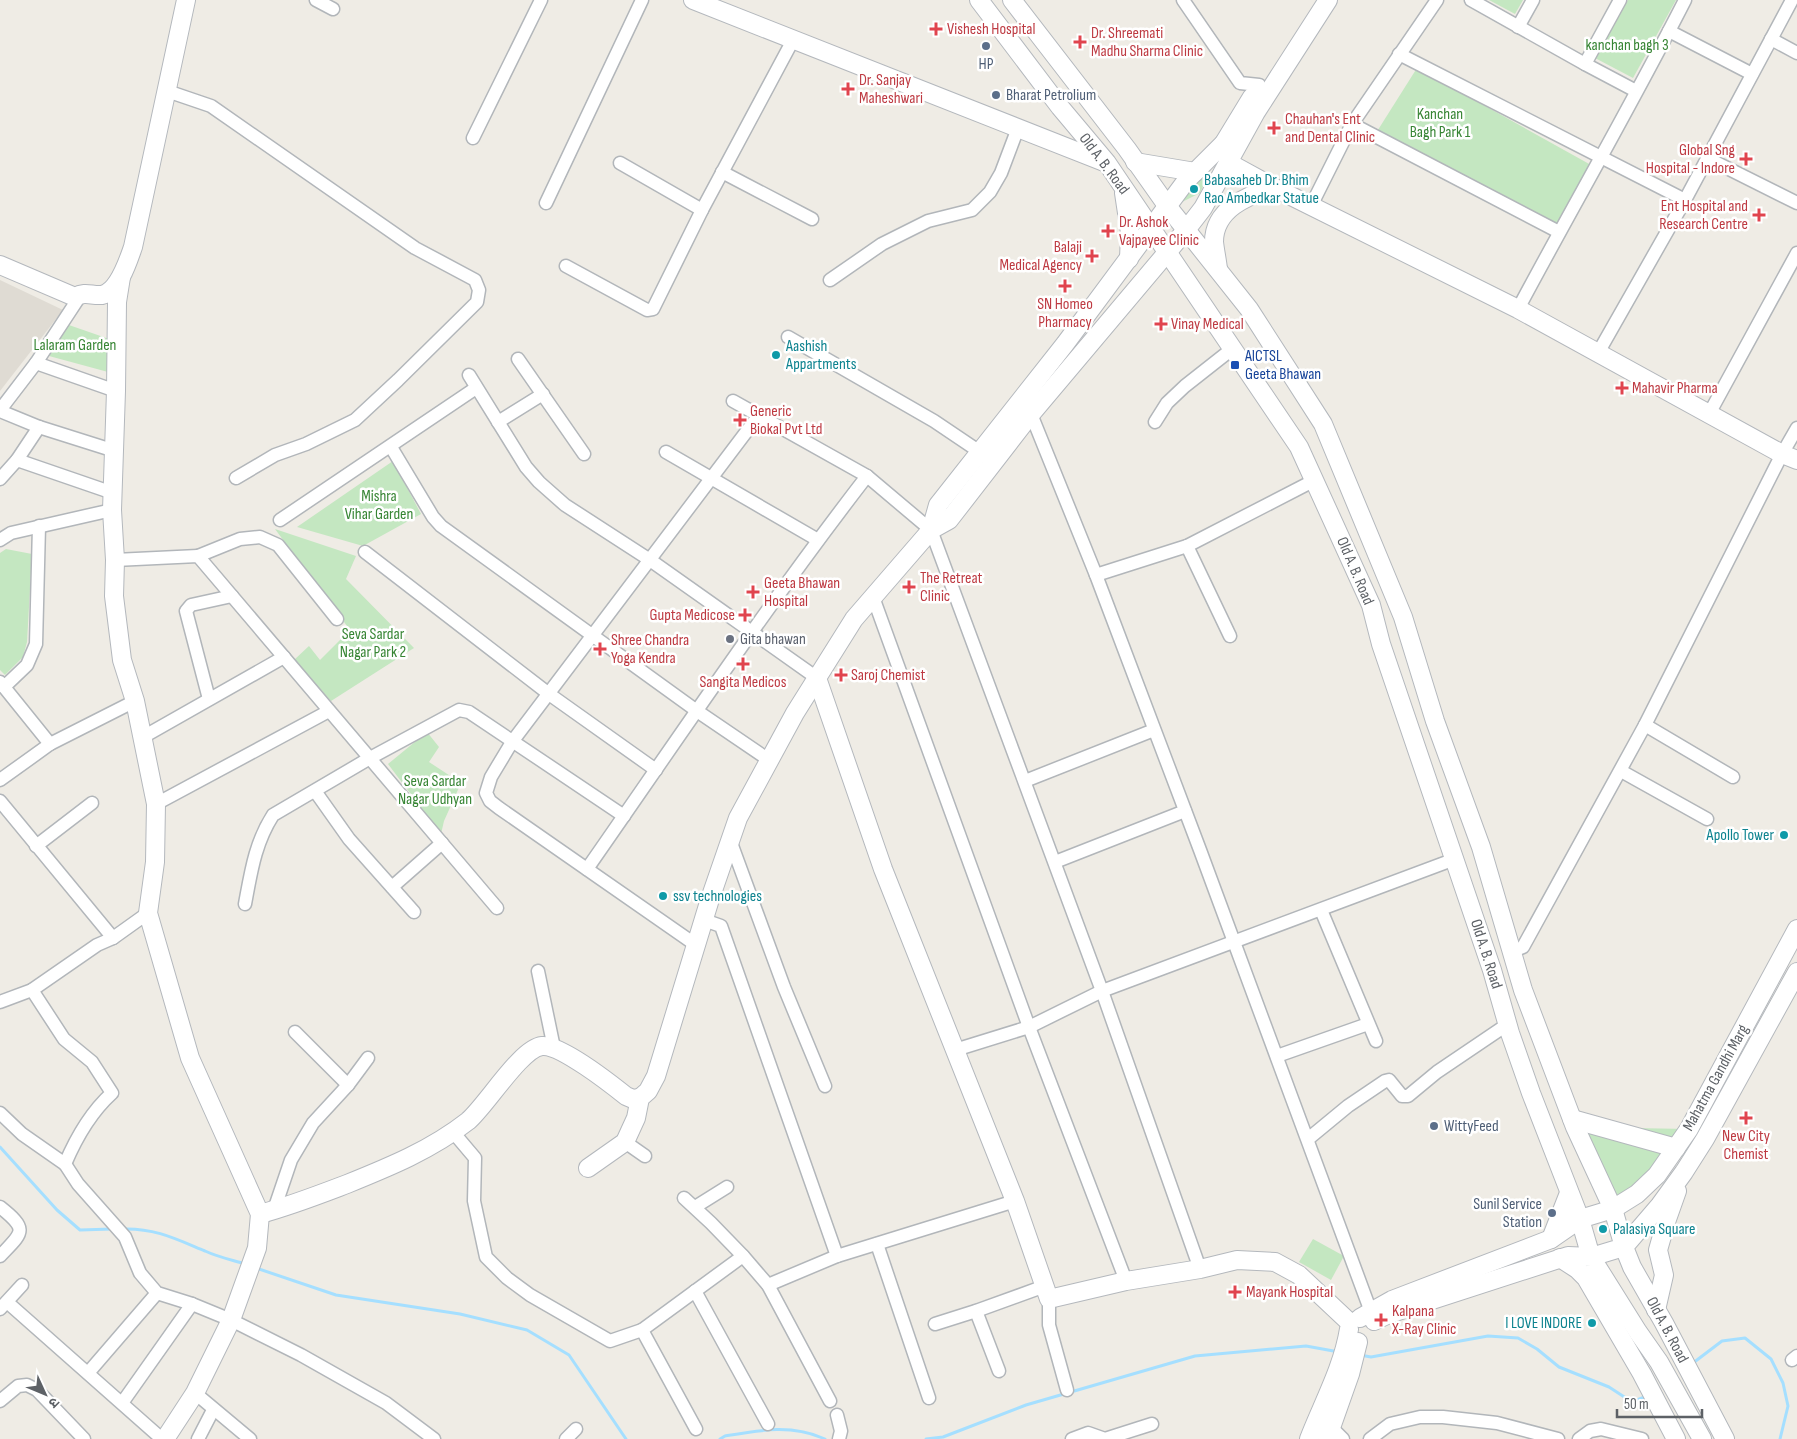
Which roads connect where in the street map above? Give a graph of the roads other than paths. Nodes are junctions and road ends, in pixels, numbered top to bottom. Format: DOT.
graph roads {
  1 [pos="186,0"];
  2 [pos="316,0"];
  3 [pos="541,0"];
  4 [pos="642,0"];
  5 [pos="693,0"];
  6 [pos="979,0"];
  7 [pos="1012,0"];
  8 [pos="1183,0"];
  9 [pos="1314,0"];
  10 [pos="1328,0"];
  11 [pos="1437,0"];
  12 [pos="1471,0"];
  13 [pos="1533,0"];
  14 [pos="1620,0"];
  15 [pos="1685,0"];
  16 [pos="1792,0"];
  17 [pos="333,9"];
  18 [pos="1518,27"];
  19 [pos="1670,31"];
  20 [pos="1771,39"];
  21 [pos="793,40"];
  22 [pos="1797,53"];
  23 [pos="1399,54"];
  24 [pos="1585,64"];
  25 [pos="1752,74"];
  26 [pos="1259,85"];
  27 [pos="1636,90"];
  28 [pos="167,91"];
  29 [pos="1260,105"];
  30 [pos="1352,124"];
  31 [pos="1018,128"];
  32 [pos="473,138"];
  33 [pos="1224,143"];
  34 [pos="1602,157"];
  35 [pos="1707,158"];
  36 [pos="1135,162"];
  37 [pos="620,163"];
  38 [pos="1106,163"];
  39 [pos="1229,163"];
  40 [pos="722,172"];
  41 [pos="1195,172"];
  42 [pos="1273,187"];
  43 [pos="1123,188"];
  44 [pos="1685,200"];
  45 [pos="546,203"];
  46 [pos="1797,203"];
  47 [pos="1311,206"];
  48 [pos="1168,207"];
  49 [pos="702,210"];
  50 [pos="812,219"];
  51 [pos="1152,230"];
  52 [pos="1186,230"];
  53 [pos="1559,232"];
  54 [pos="0,252"];
  55 [pos="1167,252"];
  56 [pos="1797,253"];
  57 [pos="1129,259"];
  58 [pos="0,265"];
  59 [pos="566,266"];
  60 [pos="1218,269"];
  61 [pos="121,277"];
  62 [pos="830,280"];
  63 [pos="82,294"];
  64 [pos="1518,309"];
  65 [pos="788,337"];
  66 [pos="1232,349"];
  67 [pos="1598,353"];
  68 [pos="518,358"];
  69 [pos="36,363"];
  70 [pos="469,375"];
  71 [pos="476,388"];
  72 [pos="116,391"];
  73 [pos="542,394"];
  74 [pos="733,401"];
  75 [pos="0,410"];
  76 [pos="1031,414"];
  77 [pos="1709,414"];
  78 [pos="759,415"];
  79 [pos="498,422"];
  80 [pos="1155,422"];
  81 [pos="39,427"];
  82 [pos="1797,428"];
  83 [pos="391,447"];
  84 [pos="115,450"];
  85 [pos="666,452"];
  86 [pos="980,452"];
  87 [pos="584,454"];
  88 [pos="1789,457"];
  89 [pos="17,460"];
  90 [pos="1797,472"];
  91 [pos="866,476"];
  92 [pos="236,478"];
  93 [pos="712,478"];
  94 [pos="0,479"];
  95 [pos="1315,480"];
  96 [pos="112,502"];
  97 [pos="280,520"];
  98 [pos="39,526"];
  99 [pos="932,530"];
  100 [pos="0,540"];
  101 [pos="818,540"];
  102 [pos="1187,546"];
  103 [pos="365,552"];
  104 [pos="198,556"];
  105 [pos="115,560"];
  106 [pos="650,560"];
  107 [pos="1096,575"];
  108 [pos="232,596"];
  109 [pos="873,596"];
  110 [pos="337,619"];
  111 [pos="751,633"];
  112 [pos="592,636"];
  113 [pos="1230,636"];
  114 [pos="284,657"];
  115 [pos="817,678"];
  116 [pos="2,684"];
  117 [pos="549,694"];
  118 [pos="209,699"];
  119 [pos="135,701"];
  120 [pos="329,711"];
  121 [pos="697,711"];
  122 [pos="1645,725"];
  123 [pos="1154,730"];
  124 [pos="143,737"];
  125 [pos="512,742"];
  126 [pos="50,744"];
  127 [pos="370,758"];
  128 [pos="769,760"];
  129 [pos="656,770"];
  130 [pos="1621,771"];
  131 [pos="1733,776"];
  132 [pos="0,780"];
  133 [pos="1025,781"];
  134 [pos="315,791"];
  135 [pos="0,801"];
  136 [pos="92,802"];
  137 [pos="156,804"];
  138 [pos="1185,812"];
  139 [pos="624,816"];
  140 [pos="1707,819"];
  141 [pos="730,840"];
  142 [pos="442,842"];
  143 [pos="36,846"];
  144 [pos="1455,859"];
  145 [pos="1055,862"];
  146 [pos="587,870"];
  147 [pos="392,887"];
  148 [pos="245,904"];
  149 [pos="497,908"];
  150 [pos="1321,910"];
  151 [pos="414,912"];
  152 [pos="148,913"];
  153 [pos="704,920"];
  154 [pos="1797,929"];
  155 [pos="113,938"];
  156 [pos="1235,942"];
  157 [pos="696,945"];
  158 [pos="1512,951"];
  159 [pos="538,971"];
  160 [pos="1797,972"];
  161 [pos="32,990"];
  162 [pos="1102,991"];
  163 [pos="0,1002"];
  164 [pos="1368,1024"];
  165 [pos="1508,1024"];
  166 [pos="1029,1027"];
  167 [pos="295,1032"];
  168 [pos="1376,1041"];
  169 [pos="554,1048"];
  170 [pos="955,1050"];
  171 [pos="1277,1056"];
  172 [pos="368,1058"];
  173 [pos="348,1084"];
  174 [pos="825,1086"];
  175 [pos="640,1098"];
  176 [pos="0,1113"];
  177 [pos="1572,1119"];
  178 [pos="453,1132"];
  179 [pos="1308,1139"];
  180 [pos="625,1142"];
  181 [pos="1676,1148"];
  182 [pos="645,1156"];
  183 [pos="65,1164"];
  184 [pos="588,1168"];
  185 [pos="1684,1172"];
  186 [pos="727,1187"];
  187 [pos="1569,1193"];
  188 [pos="684,1198"];
  189 [pos="1015,1201"];
  190 [pos="0,1207"];
  191 [pos="695,1207"];
  192 [pos="1613,1209"];
  193 [pos="267,1212"];
  194 [pos="1580,1219"];
  195 [pos="1551,1238"];
  196 [pos="877,1244"];
  197 [pos="1624,1247"];
  198 [pos="0,1256"];
  199 [pos="743,1256"];
  200 [pos="837,1256"];
  201 [pos="1592,1257"];
  202 [pos="1560,1258"];
  203 [pos="1200,1269"];
  204 [pos="1126,1281"];
  205 [pos="22,1285"];
  206 [pos="768,1285"];
  207 [pos="695,1291"];
  208 [pos="1047,1292"];
  209 [pos="157,1293"];
  210 [pos="192,1304"];
  211 [pos="4,1305"];
  212 [pos="1656,1310"];
  213 [pos="976,1312"];
  214 [pos="231,1320"];
  215 [pos="935,1324"];
  216 [pos="1357,1328"];
  217 [pos="642,1330"];
  218 [pos="1662,1368"];
  219 [pos="999,1370"];
  220 [pos="1344,1372"];
  221 [pos="88,1373"];
  222 [pos="1642,1374"];
  223 [pos="1066,1390"];
  224 [pos="195,1393"];
  225 [pos="929,1398"];
  226 [pos="0,1401"];
  227 [pos="830,1401"];
  228 [pos="122,1403"];
  229 [pos="214,1410"];
  230 [pos="837,1415"];
  231 [pos="768,1424"];
  232 [pos="1152,1424"];
  233 [pos="576,1429"];
  234 [pos="696,1429"];
  235 [pos="1334,1435"];
  236 [pos="200,1438"];
  237 [pos="840,1438"];
  238 [pos="84,1439"];
  239 [pos="164,1439"];
  240 [pos="250,1439"];
  241 [pos="434,1439"];
  242 [pos="566,1439"];
  243 [pos="1072,1439"];
  244 [pos="1309,1439"];
  245 [pos="1370,1439"];
  246 [pos="1558,1439"];
  247 [pos="1579,1439"];
  248 [pos="1642,1439"];
  249 [pos="1676,1439"];
  250 [pos="1702,1439"];
  251 [pos="1725,1439"];
  1 -- 28 [label="main road"];
  2 -- 17 [label="street"];
  3 -- 32 [label="street"];
  4 -- 45 [label="street"];
  5 -- 21 [label="main road"];
  6 -- 38 [label="main road, Old A. B. Road"];
  7 -- 36 [label="main road, Old A. B. Road"];
  8 -- 26 [label="street"];
  9 -- 26 [label="main road"];
  10 -- 29 [label="main road"];
  11 -- 23 [label="street"];
  12 -- 18 [label="street"];
  13 -- 18 [label="street"];
  14 -- 24 [label="street"];
  15 -- 19 [label="street"];
  16 -- 20 [label="street"];
  18 -- 24 [label="street"];
  19 -- 25 [label="street"];
  19 -- 27 [label="street"];
  20 -- 22 [label="street"];
  20 -- 25 [label="street"];
  21 -- 31 [label="main road"];
  21 -- 40 [label="street"];
  23 -- 30 [label="street"];
  23 -- 34 [label="street"];
  24 -- 27 [label="street"];
  25 -- 35 [label="street"];
  26 -- 29 [label="street"];
  26 -- 33 [label="main road"];
  27 -- 34 [label="street"];
  28 -- 61 [label="main road"];
  28 -- 92 [label="street"];
  29 -- 39 [label="main road"];
  30 -- 47 [label="street"];
  30 -- 53 [label="street"];
  31 -- 38 [label="main road"];
  31 -- 62 [label="street"];
  33 -- 39 [label="main road"];
  33 -- 41 [label="main road"];
  34 -- 44 [label="street"];
  34 -- 53 [label="street"];
  35 -- 44 [label="street"];
  35 -- 46 [label="street"];
  36 -- 41 [label="main road"];
  36 -- 48 [label="main road, Old A. B. Road"];
  37 -- 49 [label="street"];
  38 -- 43 [label="main road, Old A. B. Road"];
  39 -- 42 [label="main road"];
  39 -- 52 [label="main road"];
  40 -- 49 [label="street"];
  40 -- 50 [label="street"];
  41 -- 48 [label="main road"];
  42 -- 47 [label="main road"];
  42 -- 60 [label="main road"];
  43 -- 51 [label="main road, Old A. B. Road"];
  43 -- 57 [label="main road"];
  44 -- 67 [label="street"];
  47 -- 64 [label="main road"];
  48 -- 51 [label="main road"];
  48 -- 52 [label="main road, Old A. B. Road"];
  49 -- 59 [label="street"];
  51 -- 55 [label="main road, Old A. B. Road"];
  51 -- 57 [label="main road"];
  52 -- 55 [label="main road"];
  52 -- 60 [label="main road, Old A. B. Road"];
  53 -- 64 [label="street"];
  54 -- 63 [label="main road"];
  55 -- 66 [label="main road, Old A. B. Road"];
  55 -- 76 [label="main road"];
  56 -- 77 [label="street"];
  57 -- 86 [label="main road"];
  58 -- 63 [label="main road"];
  60 -- 158 [label="main road, Old A. B. Road"];
  61 -- 63 [label="main road"];
  61 -- 72 [label="main road"];
  63 -- 69 [label="street"];
  64 -- 67 [label="main road"];
  65 -- 86 [label="street"];
  66 -- 80 [label="street"];
  66 -- 95 [label="main road, Old A. B. Road"];
  67 -- 77 [label="main road"];
  68 -- 73 [label="street"];
  69 -- 72 [label="street"];
  69 -- 75 [label="street"];
  70 -- 71 [label="street"];
  71 -- 79 [label="street"];
  71 -- 83 [label="street"];
  72 -- 84 [label="main road"];
  73 -- 79 [label="street"];
  73 -- 87 [label="street"];
  74 -- 78 [label="street"];
  75 -- 81 [label="street"];
  76 -- 99 [label="main road"];
  76 -- 107 [label="street"];
  77 -- 88 [label="main road"];
  78 -- 91 [label="street"];
  78 -- 93 [label="street"];
  79 -- 106 [label="street"];
  81 -- 84 [label="street"];
  81 -- 89 [label="street"];
  82 -- 88 [label="street"];
  83 -- 97 [label="street"];
  83 -- 112 [label="street"];
  84 -- 96 [label="main road"];
  85 -- 93 [label="street"];
  86 -- 99 [label="main road"];
  88 -- 90 [label="main road"];
  88 -- 122 [label="street"];
  89 -- 94 [label="street"];
  89 -- 96 [label="street"];
  91 -- 99 [label="street"];
  91 -- 101 [label="street"];
  93 -- 101 [label="street"];
  93 -- 106 [label="street"];
  95 -- 102 [label="street"];
  95 -- 144 [label="main road, Old A. B. Road"];
  96 -- 98 [label="street"];
  96 -- 105 [label="main road"];
  98 -- 100 [label="street"];
  98 -- 116 [label="street"];
  99 -- 109 [label="main road"];
  99 -- 133 [label="street"];
  101 -- 111 [label="street"];
  102 -- 107 [label="street"];
  102 -- 113 [label="street"];
  103 -- 117 [label="street"];
  104 -- 105 [label="street"];
  104 -- 108 [label="street"];
  104 -- 110 [label="street"];
  105 -- 119 [label="main road"];
  106 -- 111 [label="street"];
  106 -- 112 [label="street"];
  107 -- 123 [label="street"];
  108 -- 114 [label="street"];
  108 -- 118 [label="street"];
  109 -- 115 [label="main road"];
  109 -- 166 [label="street"];
  111 -- 115 [label="street"];
  111 -- 121 [label="street"];
  112 -- 117 [label="street"];
  112 -- 121 [label="street"];
  114 -- 118 [label="street"];
  114 -- 120 [label="street"];
  115 -- 128 [label="main road"];
  115 -- 170 [label="main road"];
  116 -- 126 [label="street"];
  117 -- 125 [label="street"];
  117 -- 129 [label="street"];
  118 -- 124 [label="street"];
  119 -- 124 [label="main road"];
  119 -- 126 [label="street"];
  120 -- 127 [label="street"];
  120 -- 137 [label="street"];
  121 -- 128 [label="street"];
  121 -- 129 [label="street"];
  122 -- 130 [label="street"];
  122 -- 131 [label="street"];
  123 -- 133 [label="street"];
  123 -- 138 [label="street"];
  124 -- 137 [label="main road"];
  125 -- 127 [label="street"];
  125 -- 139 [label="street"];
  125 -- 146 [label="street"];
  126 -- 132 [label="street"];
  127 -- 134 [label="street"];
  127 -- 142 [label="street"];
  128 -- 141 [label="main road"];
  129 -- 139 [label="street"];
  130 -- 140 [label="street"];
  130 -- 158 [label="street"];
  133 -- 145 [label="street"];
  134 -- 147 [label="street"];
  134 -- 148 [label="street"];
  135 -- 143 [label="street"];
  136 -- 143 [label="street"];
  137 -- 152 [label="main road"];
  138 -- 145 [label="street"];
  138 -- 156 [label="street"];
  139 -- 146 [label="street"];
  141 -- 153 [label="main road"];
  141 -- 174 [label="street"];
  142 -- 147 [label="street"];
  142 -- 149 [label="street"];
  143 -- 155 [label="street"];
  144 -- 150 [label="street"];
  144 -- 165 [label="main road, Old A. B. Road"];
  145 -- 162 [label="street"];
  146 -- 157 [label="street"];
  147 -- 151 [label="street"];
  150 -- 156 [label="street"];
  150 -- 164 [label="street"];
  152 -- 155 [label="street"];
  152 -- 193 [label="main road"];
  153 -- 157 [label="main road"];
  153 -- 200 [label="street"];
  154 -- 181 [label="main road, Mahatma Gandhi Marg"];
  155 -- 161 [label="street"];
  156 -- 162 [label="street"];
  156 -- 171 [label="street"];
  157 -- 175 [label="main road"];
  158 -- 177 [label="main road, Old A. B. Road"];
  159 -- 169 [label="street"];
  160 -- 185 [label="main road, Mahatma Gandhi Marg"];
  161 -- 163 [label="street"];
  161 -- 183 [label="street"];
  162 -- 166 [label="street"];
  162 -- 203 [label="street"];
  164 -- 168 [label="street"];
  164 -- 171 [label="street"];
  165 -- 179 [label="street"];
  165 -- 187 [label="main road, Old A. B. Road"];
  166 -- 170 [label="street"];
  166 -- 204 [label="street"];
  167 -- 173 [label="street"];
  169 -- 175 [label="main road"];
  169 -- 178 [label="main road"];
  170 -- 189 [label="main road"];
  171 -- 179 [label="street"];
  172 -- 173 [label="street"];
  173 -- 193 [label="street"];
  175 -- 180 [label="main road"];
  176 -- 183 [label="street"];
  177 -- 181 [label="main road"];
  177 -- 192 [label="main road, Old A. B. Road"];
  178 -- 193 [label="main road"];
  178 -- 217 [label="street"];
  179 -- 216 [label="street"];
  180 -- 182 [label="street"];
  180 -- 184 [label="main road"];
  181 -- 192 [label="main road, Mahatma Gandhi Marg"];
  183 -- 209 [label="street"];
  185 -- 197 [label="main road, Mahatma Gandhi Marg"];
  185 -- 212 [label="main road"];
  186 -- 191 [label="street"];
  187 -- 194 [label="main road, Old A. B. Road"];
  187 -- 195 [label="main road"];
  188 -- 191 [label="street"];
  189 -- 196 [label="street"];
  189 -- 208 [label="main road"];
  190 -- 198 [label="street"];
  191 -- 199 [label="street"];
  192 -- 194 [label="main road, Mahatma Gandhi Marg"];
  192 -- 197 [label="main road, Old A. B. Road"];
  193 -- 214 [label="main road"];
  194 -- 195 [label="main road, Mahatma Gandhi Marg"];
  194 -- 201 [label="main road, Old A. B. Road"];
  195 -- 216 [label="main road, Mahatma Gandhi Marg"];
  196 -- 200 [label="street"];
  196 -- 225 [label="street"];
  197 -- 201 [label="main road"];
  197 -- 212 [label="main road, Old A. B. Road"];
  199 -- 206 [label="street"];
  199 -- 207 [label="street"];
  200 -- 206 [label="street"];
  201 -- 202 [label="main road"];
  201 -- 218 [label="main road, Old A. B. Road"];
  202 -- 216 [label="main road"];
  202 -- 222 [label="main road"];
  203 -- 204 [label="main road"];
  203 -- 216 [label="main road"];
  204 -- 208 [label="main road"];
  205 -- 211 [label="street"];
  206 -- 227 [label="street"];
  207 -- 217 [label="street"];
  207 -- 231 [label="street"];
  208 -- 213 [label="street"];
  208 -- 223 [label="street"];
  209 -- 210 [label="street"];
  209 -- 221 [label="street"];
  210 -- 214 [label="street"];
  210 -- 228 [label="street"];
  211 -- 221 [label="street"];
  212 -- 251 [label="main road, Old A. B. Road"];
  213 -- 215 [label="street"];
  213 -- 219 [label="street"];
  214 -- 224 [label="main road"];
  214 -- 241 [label="street"];
  216 -- 220 [label="main road"];
  217 -- 234 [label="street"];
  218 -- 222 [label="main road"];
  218 -- 250 [label="main road, Old A. B. Road"];
  220 -- 235 [label="main road"];
  220 -- 244 [label="main road"];
  221 -- 228 [label="street"];
  222 -- 249 [label="main road"];
  224 -- 229 [label="street"];
  224 -- 239 [label="main road"];
  226 -- 238 [label="street"];
  228 -- 239 [label="street"];
  229 -- 236 [label="street"];
  229 -- 240 [label="street"];
  230 -- 237 [label="street"];
  232 -- 243 [label="street"];
  233 -- 242 [label="street"];
  245 -- 246 [label="street"];
  247 -- 248 [label="street"];
}
